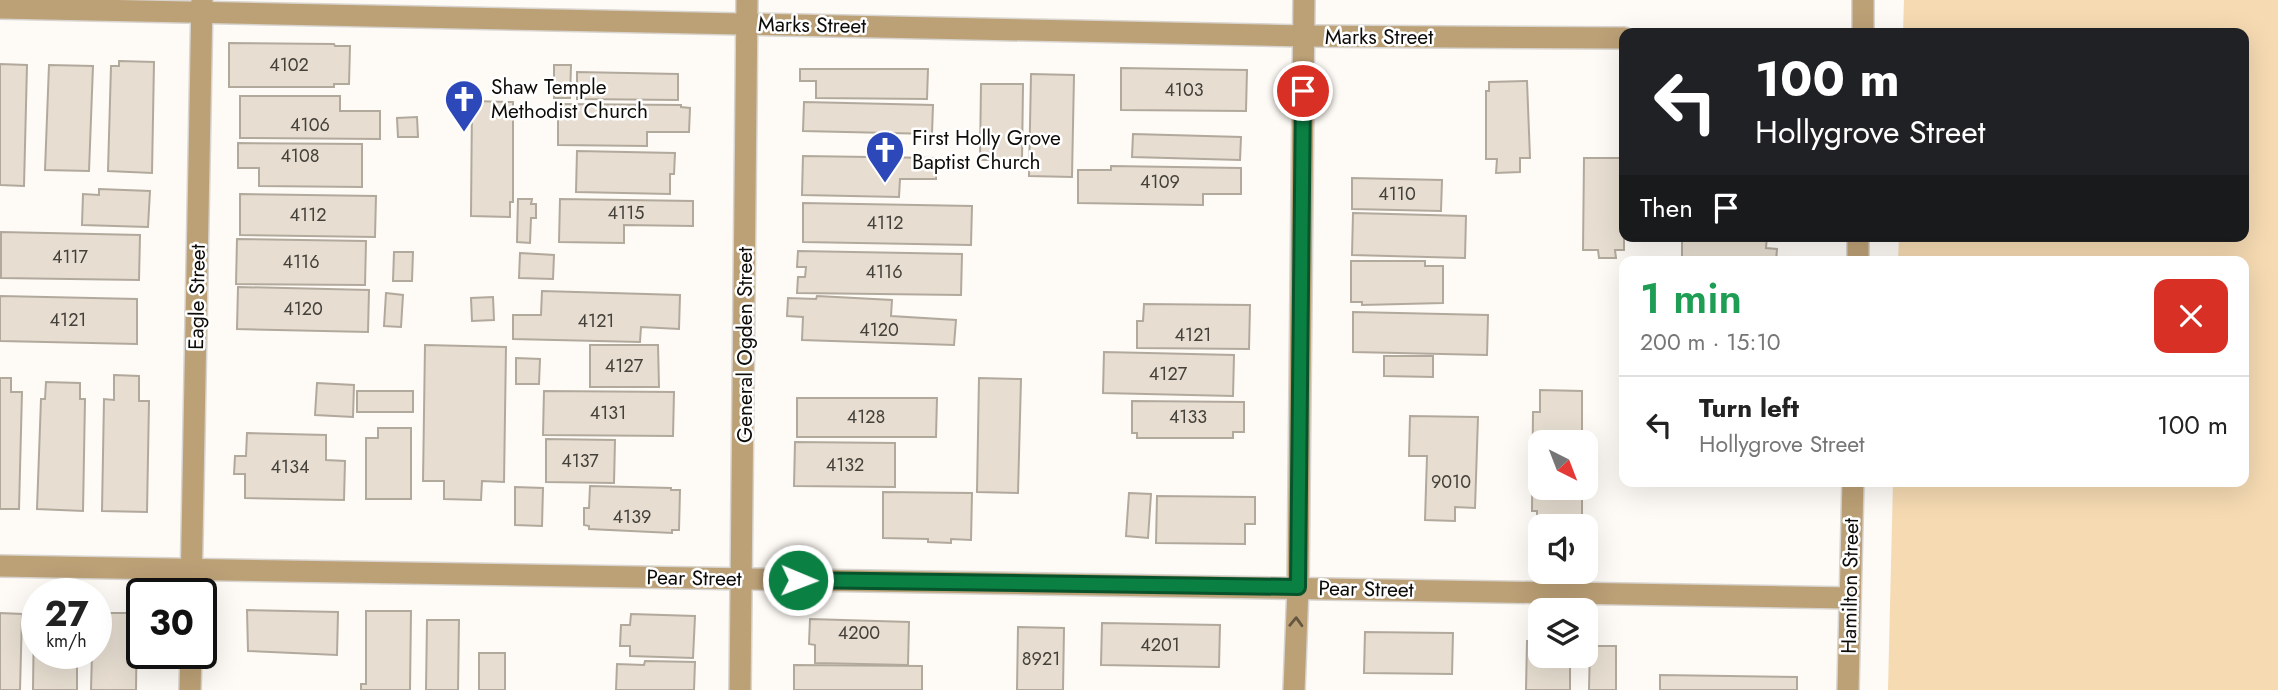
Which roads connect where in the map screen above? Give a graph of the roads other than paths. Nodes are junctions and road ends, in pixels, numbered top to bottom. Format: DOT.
graph roads {
  1 [pos="747,0"];
  2 [pos="1304,0"];
  3 [pos="1863,0"];
  4 [pos="202,6"];
  5 [pos="0,8"];
  6 [pos="747,24"];
  7 [pos="1863,28"];
  8 [pos="1303,36"];
  9 [pos="1619,38"];
  10 [pos="1853,487"];
  11 [pos="0,565"];
  12 [pos="191,569"];
  13 [pos="191,578"];
  14 [pos="743,579"];
  15 [pos="1298,587"];
  16 [pos="1850,598"];
  17 [pos="191,669"];
  18 [pos="190,690"];
  19 [pos="740,690"];
  20 [pos="1294,690"];
  21 [pos="1849,690"];
  1 -- 6 [label="street, General Ogden Street"];
  2 -- 8 [label="street"];
  3 -- 7 [label="street"];
  4 -- 5 [label="street, Marks Street"];
  4 -- 6 [label="street, Marks Street"];
  4 -- 12 [label="street, Eagle Street"];
  6 -- 8 [label="street, Marks Street"];
  6 -- 14 [label="street, General Ogden Street"];
  8 -- 9 [label="street, Marks Street"];
  8 -- 15 [label="street"];
  10 -- 16 [label="street, Hamilton Street"];
  11 -- 12 [label="street, Pear Street"];
  12 -- 13 [label="street, Eagle Street"];
  12 -- 14 [label="street, Pear Street"];
  14 -- 15 [label="street, Pear Street"];
  14 -- 19 [label="street, General Ogden Street"];
  15 -- 16 [label="street, Pear Street"];
  20 -- 15 [label="street, one-way"];
  16 -- 21 [label="street, Hamilton Street"];
  17 -- 18 [label="street"];
}
